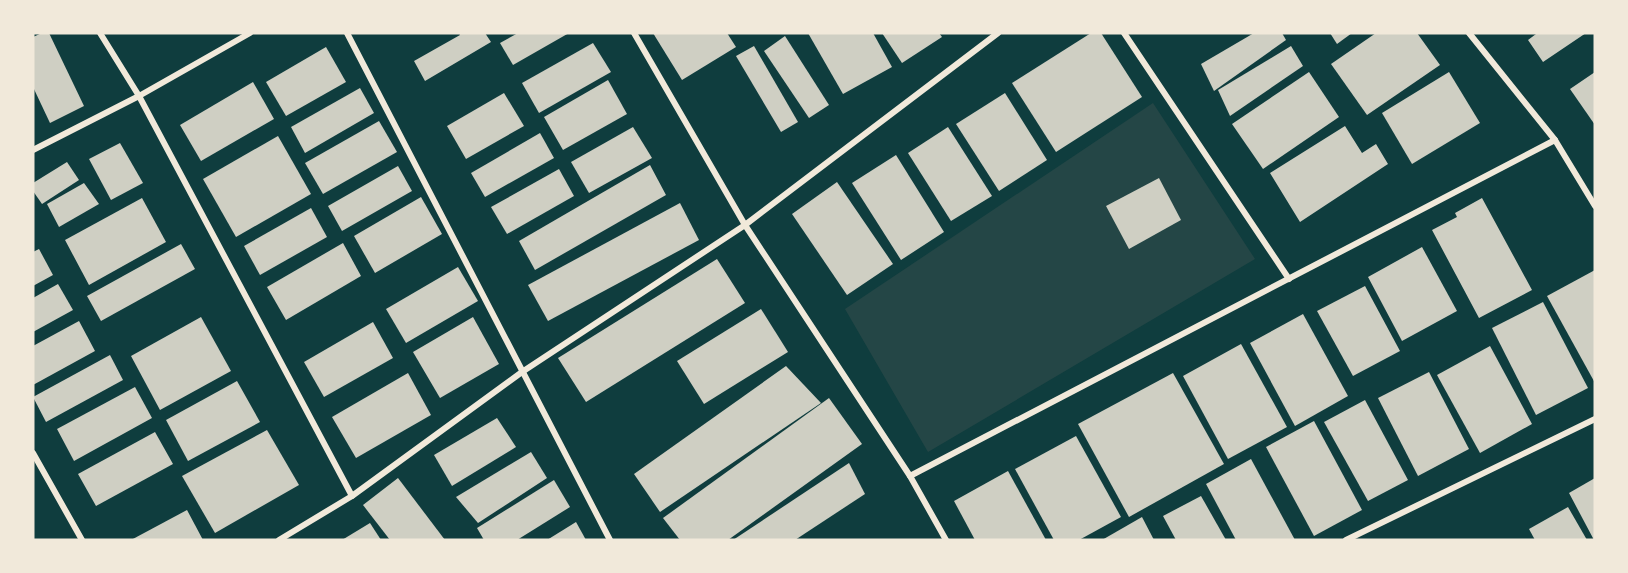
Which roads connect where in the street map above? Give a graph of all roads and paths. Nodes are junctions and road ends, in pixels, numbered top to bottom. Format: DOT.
graph roads {
  1 [pos="100,33"];
  2 [pos="250,33"];
  3 [pos="347,33"];
  4 [pos="634,33"];
  5 [pos="998,33"];
  6 [pos="1124,33"];
  7 [pos="1469,33"];
  8 [pos="139,96"];
  9 [pos="1555,140"];
  10 [pos="33,150"];
  11 [pos="1595,206"];
  12 [pos="745,225"];
  13 [pos="1289,279"];
  14 [pos="522,372"];
  15 [pos="1595,419"];
  16 [pos="33,453"];
  17 [pos="910,476"];
  18 [pos="352,496"];
  19 [pos="82,540"];
  20 [pos="279,540"];
  21 [pos="610,540"];
  22 [pos="946,540"];
  23 [pos="1346,540"];
  1 -- 8 [label="street"];
  2 -- 8 [label="street"];
  3 -- 14 [label="street"];
  4 -- 12 [label="street"];
  5 -- 12 [label="street"];
  6 -- 13 [label="street"];
  7 -- 9 [label="street"];
  8 -- 10 [label="street"];
  8 -- 18 [label="street"];
  9 -- 11 [label="street"];
  9 -- 13 [label="street"];
  12 -- 14 [label="street"];
  12 -- 17 [label="street"];
  13 -- 17 [label="street"];
  14 -- 18 [label="street"];
  14 -- 21 [label="street"];
  15 -- 23 [label="street"];
  16 -- 19 [label="street"];
  17 -- 22 [label="street"];
  18 -- 20 [label="street"];
}
